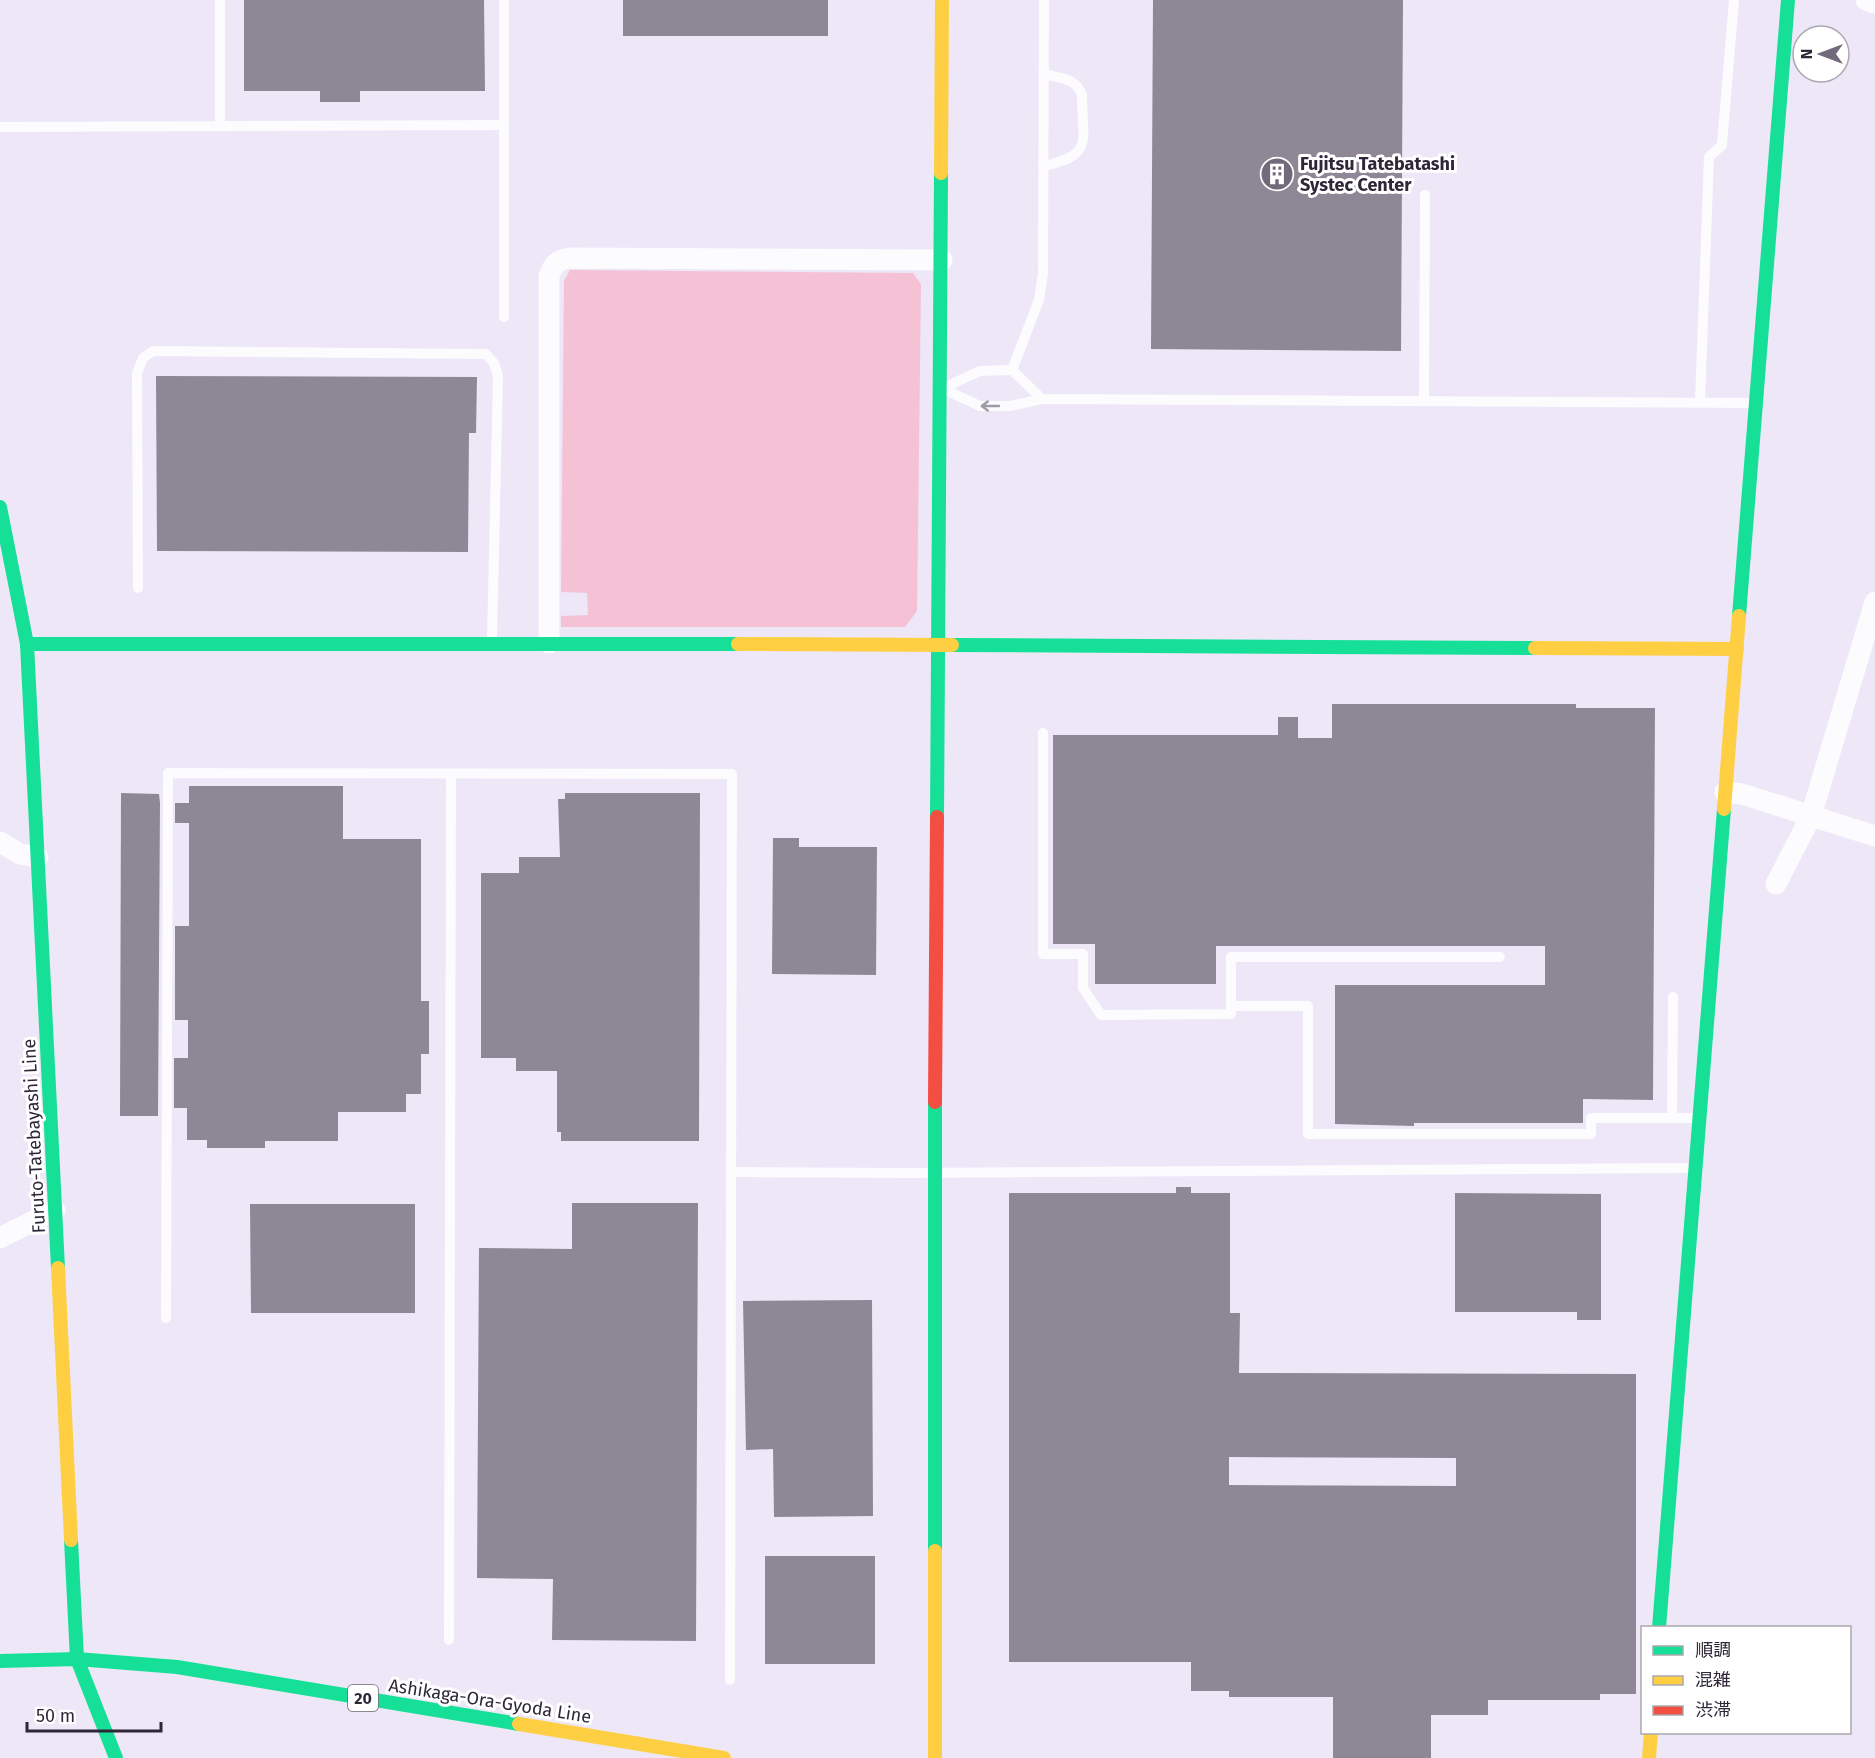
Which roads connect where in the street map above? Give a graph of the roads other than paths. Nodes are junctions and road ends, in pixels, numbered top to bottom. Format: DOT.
graph roads {
  1 [pos="220,0"];
  2 [pos="504,0"];
  3 [pos="942,0"];
  4 [pos="1044,0"];
  5 [pos="1734,0"];
  6 [pos="1788,0"];
  7 [pos="1866,0"];
  8 [pos="1875,3"];
  9 [pos="1044,74"];
  10 [pos="504,124"];
  11 [pos="220,126"];
  12 [pos="0,127"];
  13 [pos="1043,166"];
  14 [pos="1425,195"];
  15 [pos="942,260"];
  16 [pos="504,317"];
  17 [pos="1012,370"];
  18 [pos="941,389"];
  19 [pos="1042,399"];
  20 [pos="1424,401"];
  21 [pos="1700,402"];
  22 [pos="1757,403"];
  23 [pos="0,507"];
  24 [pos="138,588"];
  25 [pos="1875,602"];
  26 [pos="492,642"];
  27 [pos="549,643"];
  28 [pos="27,644"];
  29 [pos="940,644"];
  30 [pos="1737,649"];
  31 [pos="1042,734"];
  32 [pos="451,774"];
  33 [pos="1725,792"];
  34 [pos="1811,816"];
  35 [pos="1875,837"];
  36 [pos="0,843"];
  37 [pos="38,857"];
  38 [pos="1776,884"];
  39 [pos="1500,957"];
  40 [pos="1673,997"];
  41 [pos="1231,1005"];
  42 [pos="1672,1118"];
  43 [pos="1700,1118"];
  44 [pos="1696,1168"];
  45 [pos="732,1172"];
  46 [pos="935,1173"];
  47 [pos="56,1210"];
  48 [pos="0,1238"];
  49 [pos="165,1318"];
  50 [pos="1659,1626"];
  51 [pos="449,1640"];
  52 [pos="77,1659"];
  53 [pos="0,1661"];
  54 [pos="730,1680"];
  55 [pos="1651,1734"];
  56 [pos="645,1752"];
  57 [pos="116,1758"];
  58 [pos="724,1758"];
  59 [pos="935,1758"];
  60 [pos="1649,1758"];
  1 -- 11 [label="lane"];
  2 -- 10 [label="lane"];
  3 -- 15 [label="street"];
  4 -- 9 [label="lane"];
  5 -- 21 [label="lane"];
  6 -- 22 [label="street"];
  7 -- 8 [label="street"];
  9 -- 13 [label="lane"];
  9 -- 13 [label="lane"];
  10 -- 11 [label="lane"];
  10 -- 16 [label="lane"];
  11 -- 12 [label="lane"];
  13 -- 17 [label="lane"];
  14 -- 20 [label="lane"];
  15 -- 18 [label="street"];
  15 -- 27 [label="street"];
  17 -- 18 [label="lane"];
  17 -- 19 [label="lane"];
  19 -- 18 [label="lane, one-way"];
  18 -- 29 [label="street"];
  19 -- 20 [label="lane"];
  20 -- 21 [label="lane"];
  21 -- 22 [label="lane"];
  22 -- 30 [label="street"];
  23 -- 28 [label="street, Furuto-Tatebayashi Line"];
  24 -- 26 [label="lane"];
  25 -- 34 [label="street"];
  26 -- 27 [label="street"];
  26 -- 28 [label="street"];
  27 -- 29 [label="street"];
  28 -- 37 [label="street, Furuto-Tatebayashi Line"];
  29 -- 30 [label="street"];
  29 -- 46 [label="street"];
  30 -- 33 [label="street"];
  31 -- 41 [label="lane"];
  32 -- 45 [label="lane"];
  32 -- 49 [label="lane"];
  32 -- 51 [label="lane"];
  33 -- 34 [label="street"];
  33 -- 43 [label="street"];
  34 -- 35 [label="street"];
  34 -- 38 [label="street"];
  36 -- 37 [label="street"];
  37 -- 47 [label="street, Furuto-Tatebayashi Line"];
  39 -- 41 [label="lane"];
  40 -- 42 [label="lane"];
  41 -- 42 [label="lane"];
  42 -- 43 [label="lane"];
  43 -- 44 [label="street"];
  44 -- 46 [label="lane"];
  44 -- 50 [label="street"];
  45 -- 46 [label="lane"];
  45 -- 54 [label="lane"];
  46 -- 59 [label="street"];
  47 -- 48 [label="street"];
  47 -- 52 [label="street, Furuto-Tatebayashi Line"];
  52 -- 53 [label="street, Ashikaga-Ora-Gyoda Line / 20"];
  52 -- 56 [label="street, Ashikaga-Ora-Gyoda Line / 20"];
  52 -- 57 [label="street, Furuto-Tatebayashi Line"];
  55 -- 60 [label="street"];
  56 -- 58 [label="street, Ashikaga-Ora-Gyoda Line / 20"];
}
